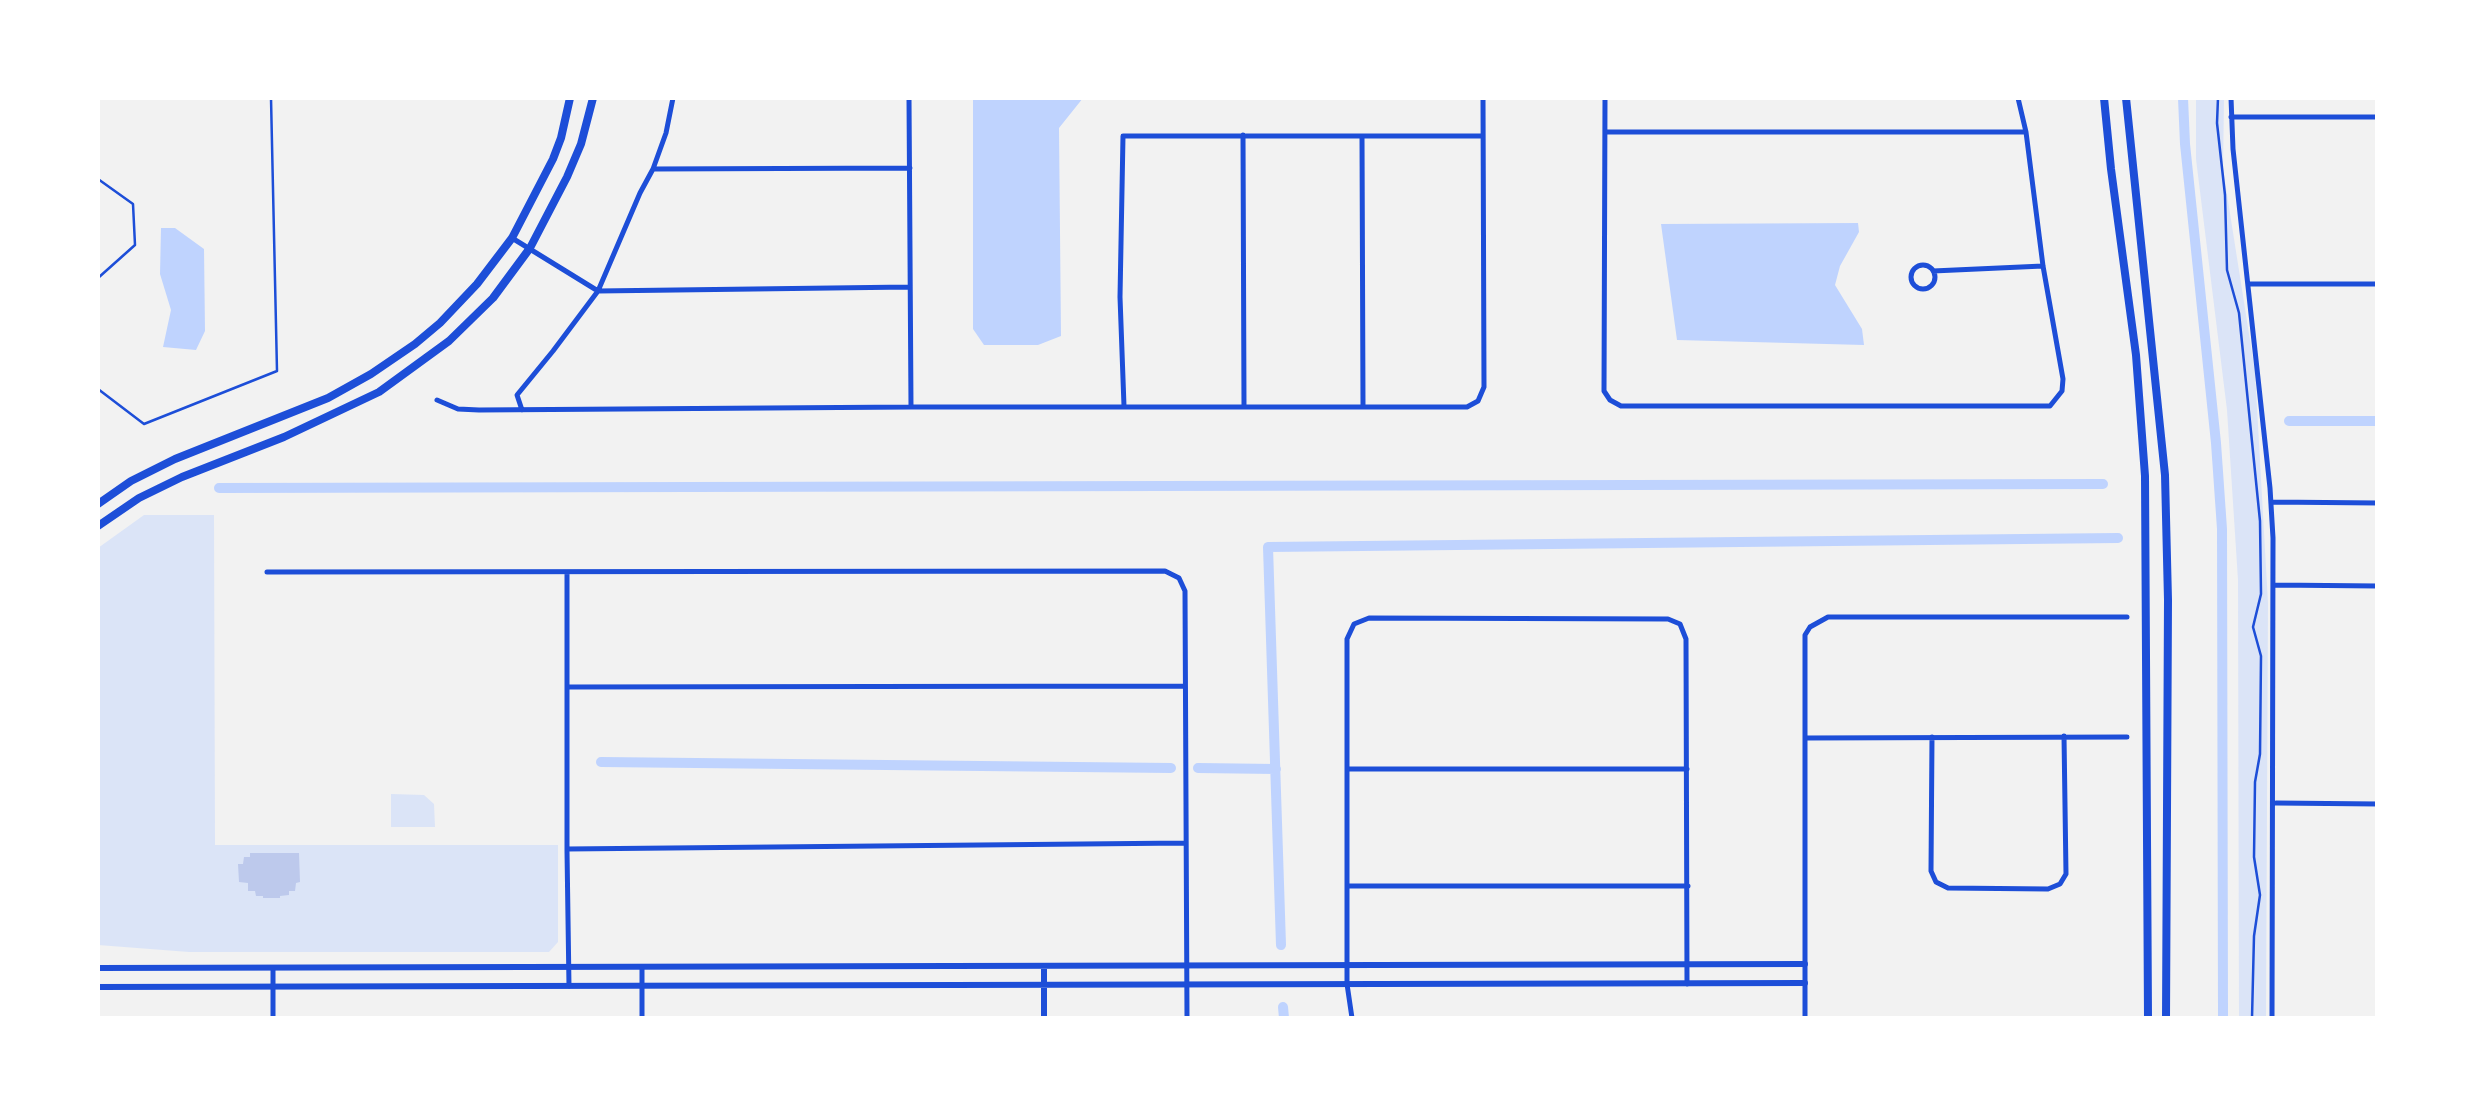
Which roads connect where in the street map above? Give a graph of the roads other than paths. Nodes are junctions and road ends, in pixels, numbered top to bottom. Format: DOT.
graph roads {
  1 [pos="271,98"];
  2 [pos="570,98"];
  3 [pos="592,98"];
  4 [pos="673,98"];
  5 [pos="909,98"];
  6 [pos="1483,98"];
  7 [pos="1605,98"];
  8 [pos="2018,98"];
  9 [pos="2104,98"];
  10 [pos="2126,98"];
  11 [pos="2231,98"];
  12 [pos="2231,116"];
  13 [pos="2378,116"];
  14 [pos="1605,132"];
  15 [pos="2026,132"];
  16 [pos="1243,135"];
  17 [pos="1482,136"];
  18 [pos="1362,137"];
  19 [pos="910,168"];
  20 [pos="654,169"];
  21 [pos="98,179"];
  22 [pos="512,238"];
  23 [pos="530,248"];
  24 [pos="2043,266"];
  25 [pos="1933,271"];
  26 [pos="2248,284"];
  27 [pos="2378,284"];
  28 [pos="909,287"];
  29 [pos="598,291"];
  30 [pos="437,400"];
  31 [pos="911,406"];
  32 [pos="1124,406"];
  33 [pos="1244,406"];
  34 [pos="1363,406"];
  35 [pos="522,410"];
  36 [pos="2271,502"];
  37 [pos="2378,503"];
  38 [pos="98,504"];
  39 [pos="98,526"];
  40 [pos="267,572"];
  41 [pos="568,573"];
  42 [pos="2274,585"];
  43 [pos="2378,586"];
  44 [pos="2127,617"];
  45 [pos="1186,686"];
  46 [pos="568,687"];
  47 [pos="2064,736"];
  48 [pos="1932,737"];
  49 [pos="2127,737"];
  50 [pos="1805,738"];
  51 [pos="1687,768"];
  52 [pos="1348,769"];
  53 [pos="2274,803"];
  54 [pos="2378,804"];
  55 [pos="1185,844"];
  56 [pos="567,849"];
  57 [pos="1348,886"];
  58 [pos="1688,886"];
  59 [pos="2148,948"];
  60 [pos="2166,948"];
  61 [pos="1805,964"];
  62 [pos="1687,965"];
  63 [pos="569,966"];
  64 [pos="1044,966"];
  65 [pos="1186,966"];
  66 [pos="1347,966"];
  67 [pos="642,967"];
  68 [pos="98,968"];
  69 [pos="272,968"];
  70 [pos="1804,983"];
  71 [pos="1347,984"];
  72 [pos="1687,984"];
  73 [pos="1044,985"];
  74 [pos="1186,985"];
  75 [pos="569,986"];
  76 [pos="642,986"];
  77 [pos="272,987"];
  78 [pos="98,988"];
  79 [pos="273,1018"];
  80 [pos="642,1018"];
  81 [pos="1044,1018"];
  82 [pos="1186,1018"];
  83 [pos="1352,1018"];
  84 [pos="1805,1018"];
  85 [pos="2148,1018"];
  86 [pos="2166,1018"];
  87 [pos="2272,1018"];
  1 -- 21 [label="lane"];
  2 -- 22 [label="main road"];
  3 -- 23 [label="main road"];
  4 -- 20 [label="street"];
  5 -- 19 [label="street"];
  6 -- 17 [label="street"];
  7 -- 14 [label="street"];
  8 -- 15 [label="street"];
  9 -- 59 [label="main road"];
  10 -- 60 [label="main road"];
  11 -- 12 [label="street"];
  12 -- 13 [label="street"];
  12 -- 26 [label="street"];
  14 -- 15 [label="street"];
  14 -- 24 [label="street"];
  15 -- 24 [label="street"];
  16 -- 18 [label="street"];
  16 -- 32 [label="street"];
  16 -- 33 [label="street"];
  17 -- 18 [label="street"];
  17 -- 34 [label="street"];
  18 -- 34 [label="street"];
  19 -- 20 [label="street"];
  19 -- 28 [label="street"];
  20 -- 29 [label="street"];
  22 -- 23 [label="street"];
  22 -- 38 [label="main road"];
  23 -- 29 [label="street"];
  23 -- 39 [label="main road"];
  24 -- 25 [label="street"];
  25 -- 25 [label="street"];
  26 -- 27 [label="street"];
  26 -- 36 [label="street"];
  28 -- 29 [label="street"];
  28 -- 31 [label="street"];
  29 -- 35 [label="street"];
  30 -- 35 [label="street"];
  31 -- 32 [label="street"];
  31 -- 35 [label="street"];
  32 -- 33 [label="street"];
  33 -- 34 [label="street"];
  36 -- 37 [label="street"];
  36 -- 42 [label="street"];
  40 -- 41 [label="street"];
  41 -- 45 [label="street"];
  41 -- 46 [label="street"];
  42 -- 43 [label="street"];
  42 -- 53 [label="street"];
  44 -- 50 [label="street"];
  45 -- 46 [label="street"];
  45 -- 55 [label="street"];
  46 -- 56 [label="street"];
  47 -- 48 [label="street"];
  47 -- 48 [label="street"];
  47 -- 49 [label="street"];
  48 -- 50 [label="street"];
  50 -- 61 [label="street"];
  51 -- 52 [label="street"];
  51 -- 52 [label="street"];
  51 -- 58 [label="street"];
  52 -- 57 [label="street"];
  53 -- 54 [label="street"];
  53 -- 87 [label="street"];
  55 -- 56 [label="street"];
  55 -- 65 [label="street"];
  56 -- 63 [label="street"];
  57 -- 58 [label="street"];
  57 -- 66 [label="street"];
  58 -- 62 [label="street"];
  59 -- 60 [label="main road"];
  59 -- 85 [label="main road"];
  60 -- 86 [label="main road"];
  61 -- 62 [label="street"];
  61 -- 70 [label="street"];
  62 -- 66 [label="street"];
  62 -- 72 [label="street"];
  63 -- 67 [label="street"];
  63 -- 69 [label="street"];
  63 -- 75 [label="street"];
  64 -- 65 [label="street"];
  64 -- 67 [label="street"];
  64 -- 73 [label="street"];
  65 -- 66 [label="street"];
  65 -- 74 [label="street"];
  66 -- 71 [label="street"];
  67 -- 76 [label="street"];
  68 -- 69 [label="street"];
  69 -- 77 [label="street"];
  70 -- 72 [label="street"];
  70 -- 84 [label="street"];
  71 -- 72 [label="street"];
  71 -- 74 [label="street"];
  71 -- 83 [label="street"];
  73 -- 74 [label="street"];
  73 -- 76 [label="street"];
  73 -- 81 [label="street"];
  74 -- 82 [label="street"];
  75 -- 76 [label="street"];
  75 -- 77 [label="street"];
  76 -- 80 [label="street"];
  77 -- 78 [label="street"];
  77 -- 79 [label="street"];
}
